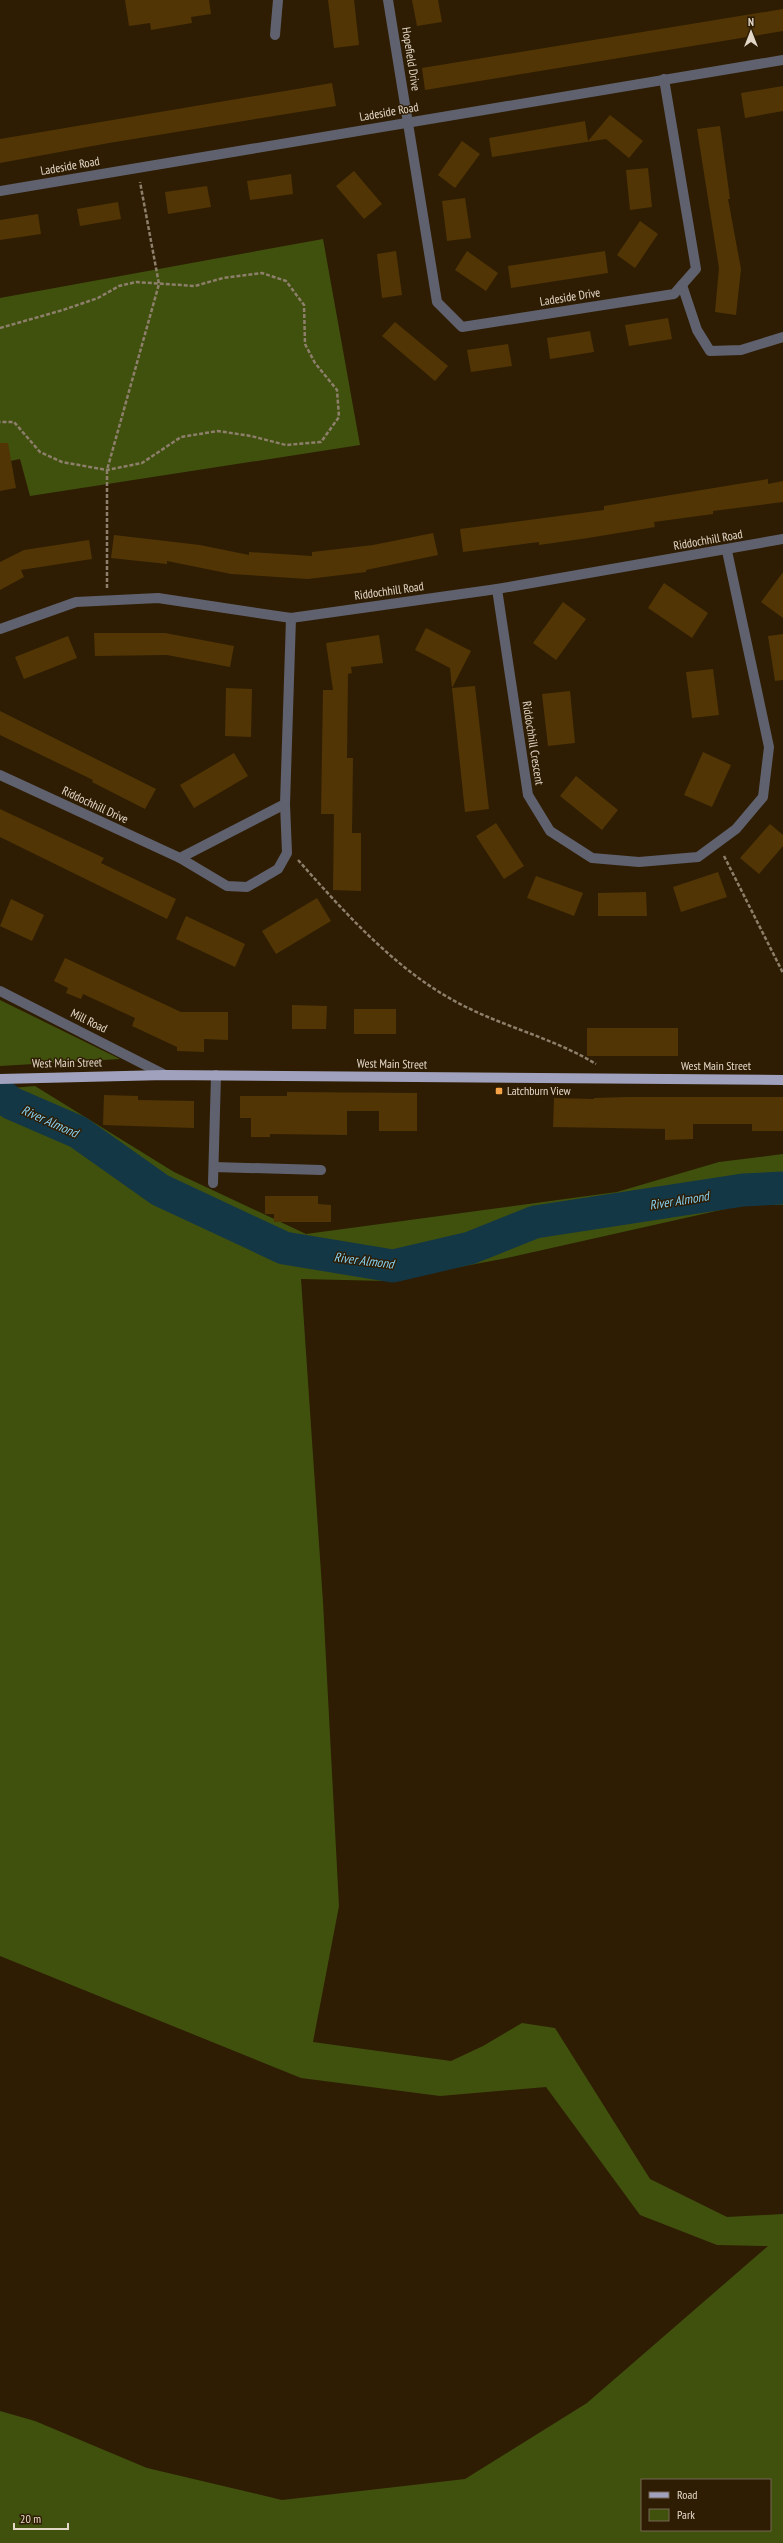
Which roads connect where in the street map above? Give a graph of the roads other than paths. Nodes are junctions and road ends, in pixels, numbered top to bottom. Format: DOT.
graph roads {
  1 [pos="278,0"];
  2 [pos="388,0"];
  3 [pos="275,35"];
  4 [pos="783,60"];
  5 [pos="664,79"];
  6 [pos="408,121"];
  7 [pos="0,191"];
  8 [pos="682,285"];
  9 [pos="783,337"];
  10 [pos="783,540"];
  11 [pos="727,551"];
  12 [pos="497,589"];
  13 [pos="291,618"];
  14 [pos="0,629"];
  15 [pos="0,775"];
  16 [pos="285,804"];
  17 [pos="180,858"];
  18 [pos="0,991"];
  19 [pos="165,1075"];
  20 [pos="216,1075"];
  21 [pos="0,1079"];
  22 [pos="783,1080"];
  23 [pos="214,1167"];
  24 [pos="321,1170"];
  25 [pos="214,1183"];
  1 -- 3 [label="street"];
  2 -- 6 [label="street, Hopefield Drive"];
  4 -- 5 [label="street, Ladeside Road"];
  5 -- 6 [label="street, Ladeside Road"];
  5 -- 8 [label="street, Ladeside Drive"];
  6 -- 7 [label="street, Ladeside Road"];
  6 -- 8 [label="street, Ladeside Drive"];
  8 -- 9 [label="street"];
  10 -- 11 [label="street, Riddochhill Road"];
  11 -- 12 [label="street, Riddochhill Road"];
  11 -- 12 [label="street, Riddochhill Crescent"];
  12 -- 13 [label="street, Riddochhill Road"];
  13 -- 14 [label="street, Riddochhill Road"];
  13 -- 16 [label="street"];
  15 -- 17 [label="street, Riddochhill Drive"];
  16 -- 17 [label="street"];
  16 -- 17 [label="street, Riddochhill Drive"];
  18 -- 19 [label="street, Mill Road"];
  19 -- 20 [label="main road, West Main Street"];
  19 -- 21 [label="main road, West Main Street"];
  20 -- 22 [label="main road, West Main Street"];
  20 -- 23 [label="street"];
  23 -- 24 [label="street"];
  23 -- 25 [label="street"];
}
